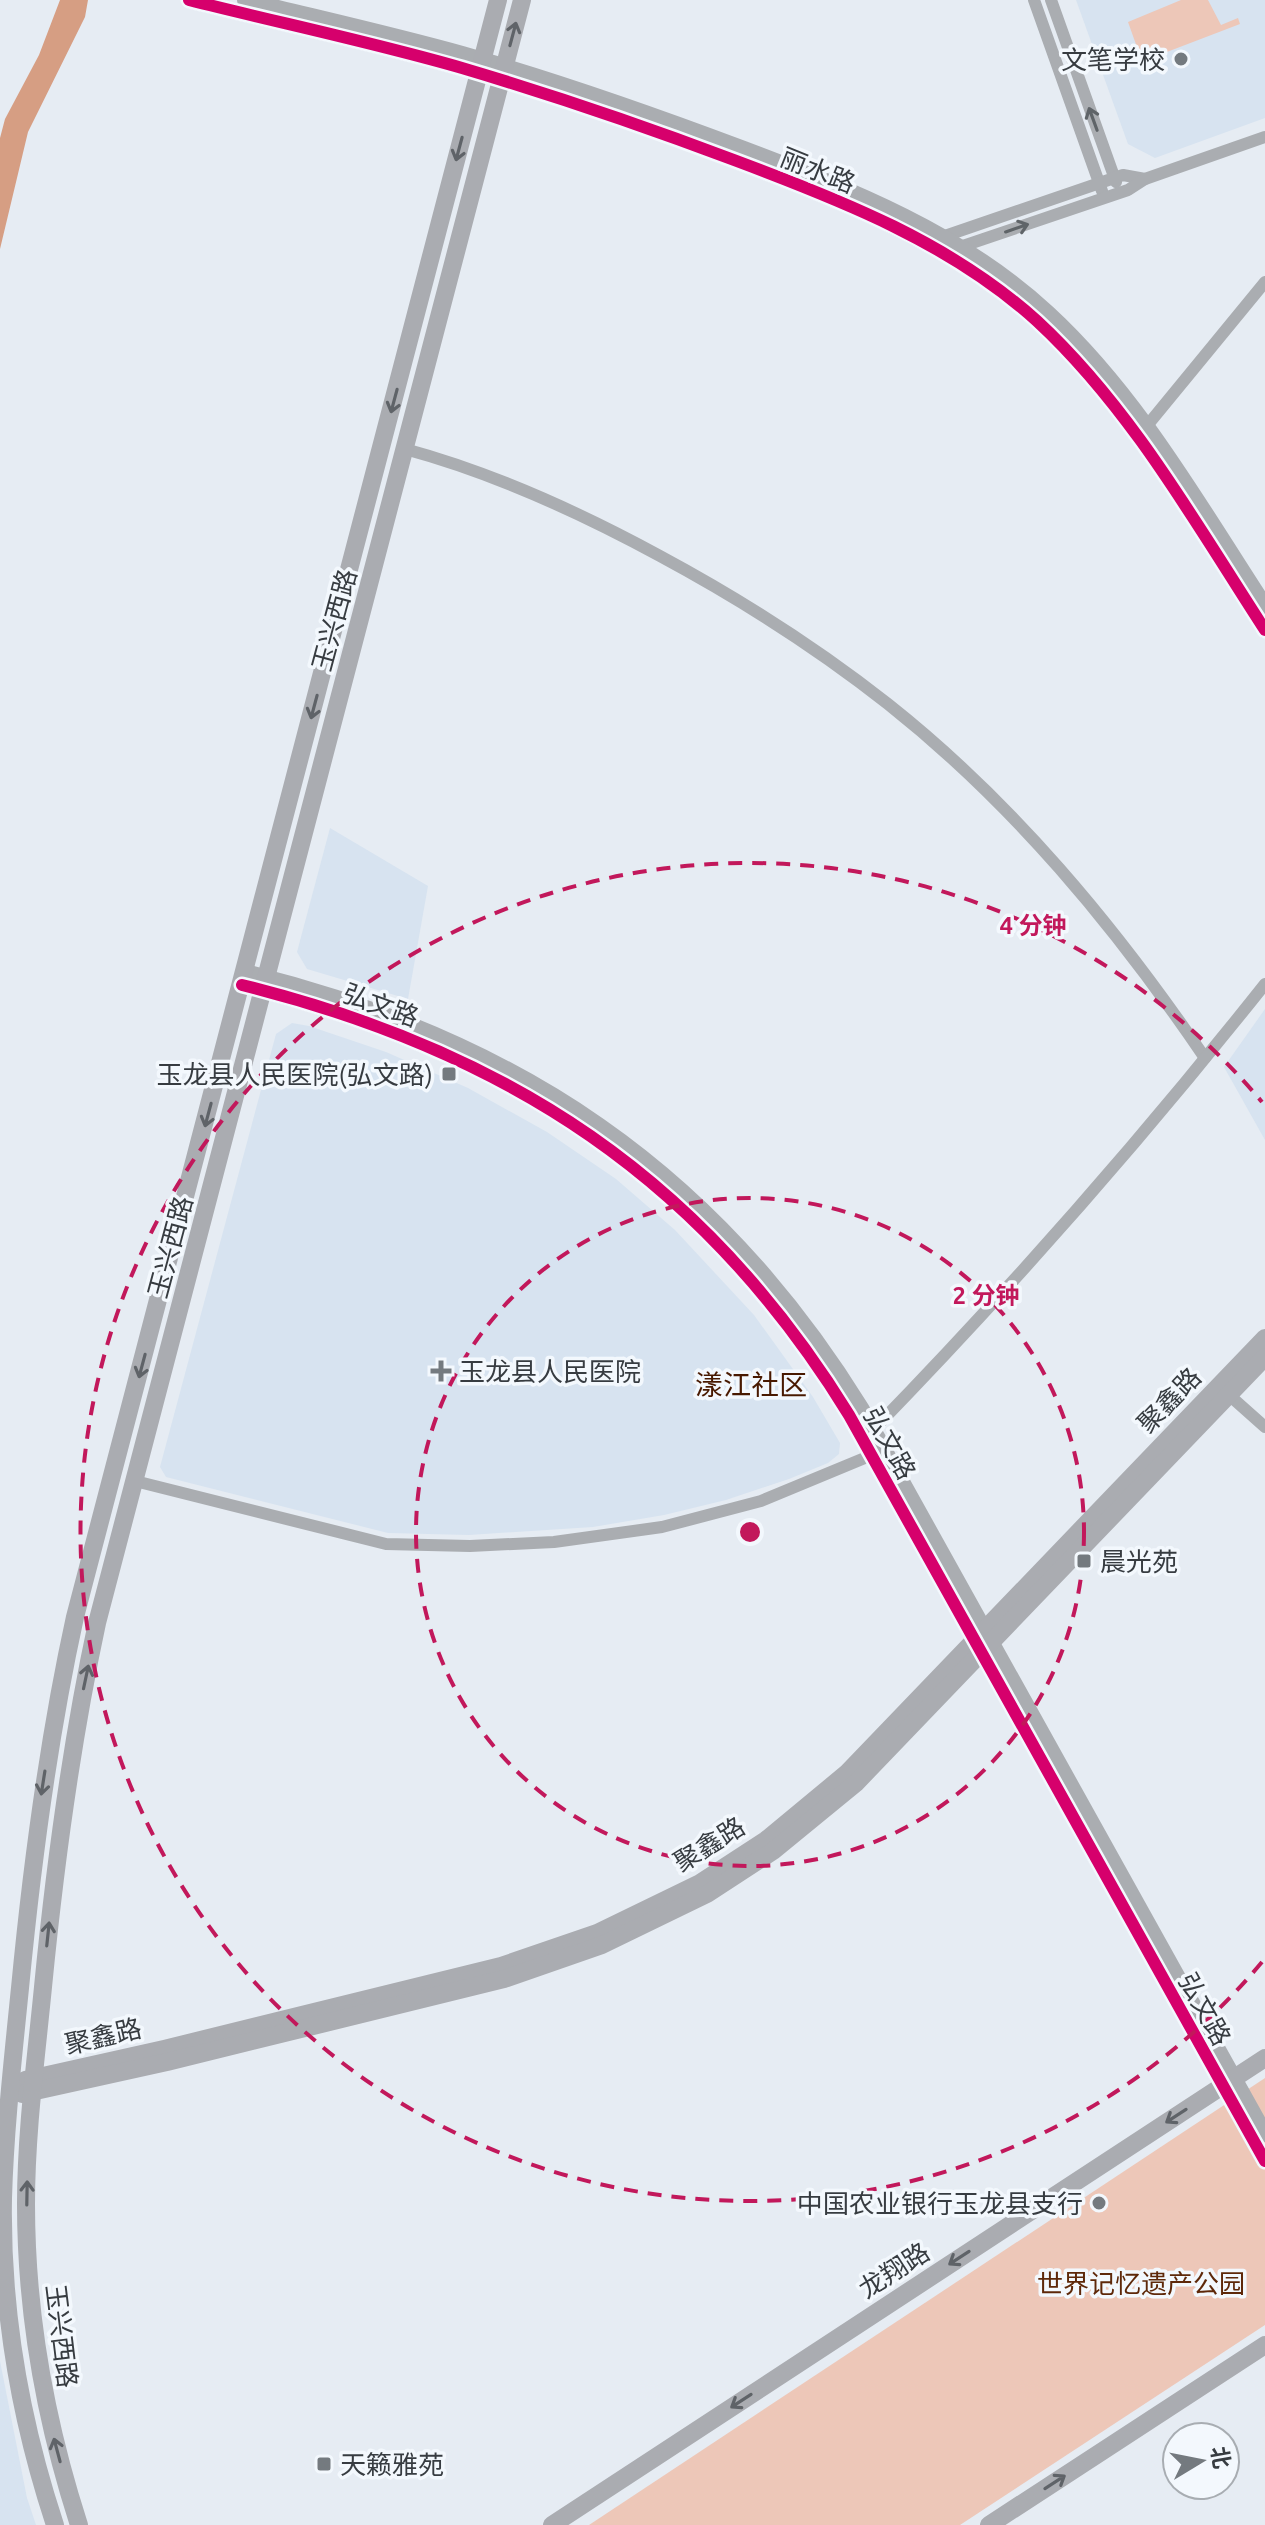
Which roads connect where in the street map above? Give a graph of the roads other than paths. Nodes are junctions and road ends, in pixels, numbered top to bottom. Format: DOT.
graph roads {
  1 [pos="189,0"];
  2 [pos="245,0"];
  3 [pos="498,0"];
  4 [pos="522,0"];
  5 [pos="1034,0"];
  6 [pos="1051,0"];
  7 [pos="481,67"];
  8 [pos="503,74"];
  9 [pos="1265,137"];
  10 [pos="1114,178"];
  11 [pos="1145,179"];
  12 [pos="1100,183"];
  13 [pos="1120,192"];
  14 [pos="1105,198"];
  15 [pos="942,245"];
  16 [pos="960,247"];
  17 [pos="1265,282"];
  18 [pos="1146,427"];
  19 [pos="405,449"];
  20 [pos="1265,606"];
  21 [pos="1265,630"];
  22 [pos="243,979"];
  23 [pos="266,984"];
  24 [pos="1265,984"];
  25 [pos="1205,1058"];
  26 [pos="1265,1338"];
  27 [pos="1265,1357"];
  28 [pos="1229,1395"];
  29 [pos="1265,1427"];
  30 [pos="873,1430"];
  31 [pos="872,1455"];
  32 [pos="135,1481"];
  33 [pos="983,1642"];
  34 [pos="1265,2058"];
  35 [pos="1228,2082"];
  36 [pos="34,2085"];
  37 [pos="5,2090"];
  38 [pos="1265,2134"];
  39 [pos="1265,2161"];
  40 [pos="1265,2345"];
  41 [pos="55,2525"];
  42 [pos="79,2525"];
  43 [pos="552,2525"];
  44 [pos="989,2525"];
  1 -- 7 [label="street, 丽水路"];
  2 -- 7 [label="street, 丽水路"];
  3 -- 7 [label="main road, 玉兴西路"];
  8 -- 4 [label="main road, 玉兴西路, one-way"];
  5 -- 12 [label="street"];
  10 -- 6 [label="street, one-way"];
  7 -- 8 [label="street, 丽水路"];
  7 -- 22 [label="main road, 玉兴西路, one-way"];
  8 -- 15 [label="street, 丽水路"];
  8 -- 15 [label="street, 丽水路"];
  8 -- 19 [label="main road, 玉兴西路"];
  9 -- 11 [label="street"];
  10 -- 11 [label="street"];
  10 -- 12 [label="street"];
  10 -- 13 [label="street"];
  11 -- 13 [label="street"];
  12 -- 14 [label="street"];
  12 -- 15 [label="street"];
  13 -- 14 [label="street"];
  16 -- 14 [label="street, one-way"];
  15 -- 16 [label="street, 丽水路"];
  15 -- 21 [label="street, 丽水路"];
  16 -- 18 [label="street, 丽水路"];
  17 -- 18 [label="street"];
  18 -- 20 [label="street, 丽水路"];
  19 -- 23 [label="main road, 玉兴西路"];
  19 -- 25 [label="street"];
  22 -- 23 [label="street, 弘文路"];
  22 -- 37 [label="main road, 玉兴西路, one-way"];
  23 -- 30 [label="street, 弘文路"];
  23 -- 31 [label="street, 弘文路"];
  23 -- 32 [label="main road, 玉兴西路"];
  24 -- 25 [label="street"];
  25 -- 30 [label="street"];
  26 -- 33 [label="main road, 聚鑫路"];
  27 -- 28 [label="main road, 聚鑫路"];
  28 -- 29 [label="street"];
  28 -- 33 [label="main road, 聚鑫路"];
  30 -- 33 [label="street, 弘文路"];
  31 -- 32 [label="street"];
  31 -- 33 [label="street, 弘文路"];
  36 -- 32 [label="main road, 玉兴西路, one-way"];
  33 -- 35 [label="street, 弘文路"];
  33 -- 36 [label="main road, 聚鑫路"];
  34 -- 35 [label="main road, 龙翔路"];
  35 -- 38 [label="street, 弘文路"];
  35 -- 39 [label="street, 弘文路"];
  35 -- 43 [label="main road, 龙翔路, one-way"];
  36 -- 37 [label="main road, 聚鑫路"];
  42 -- 36 [label="main road, 玉兴西路, one-way"];
  37 -- 41 [label="main road, 玉兴西路"];
  44 -- 40 [label="main road, one-way"];
}
